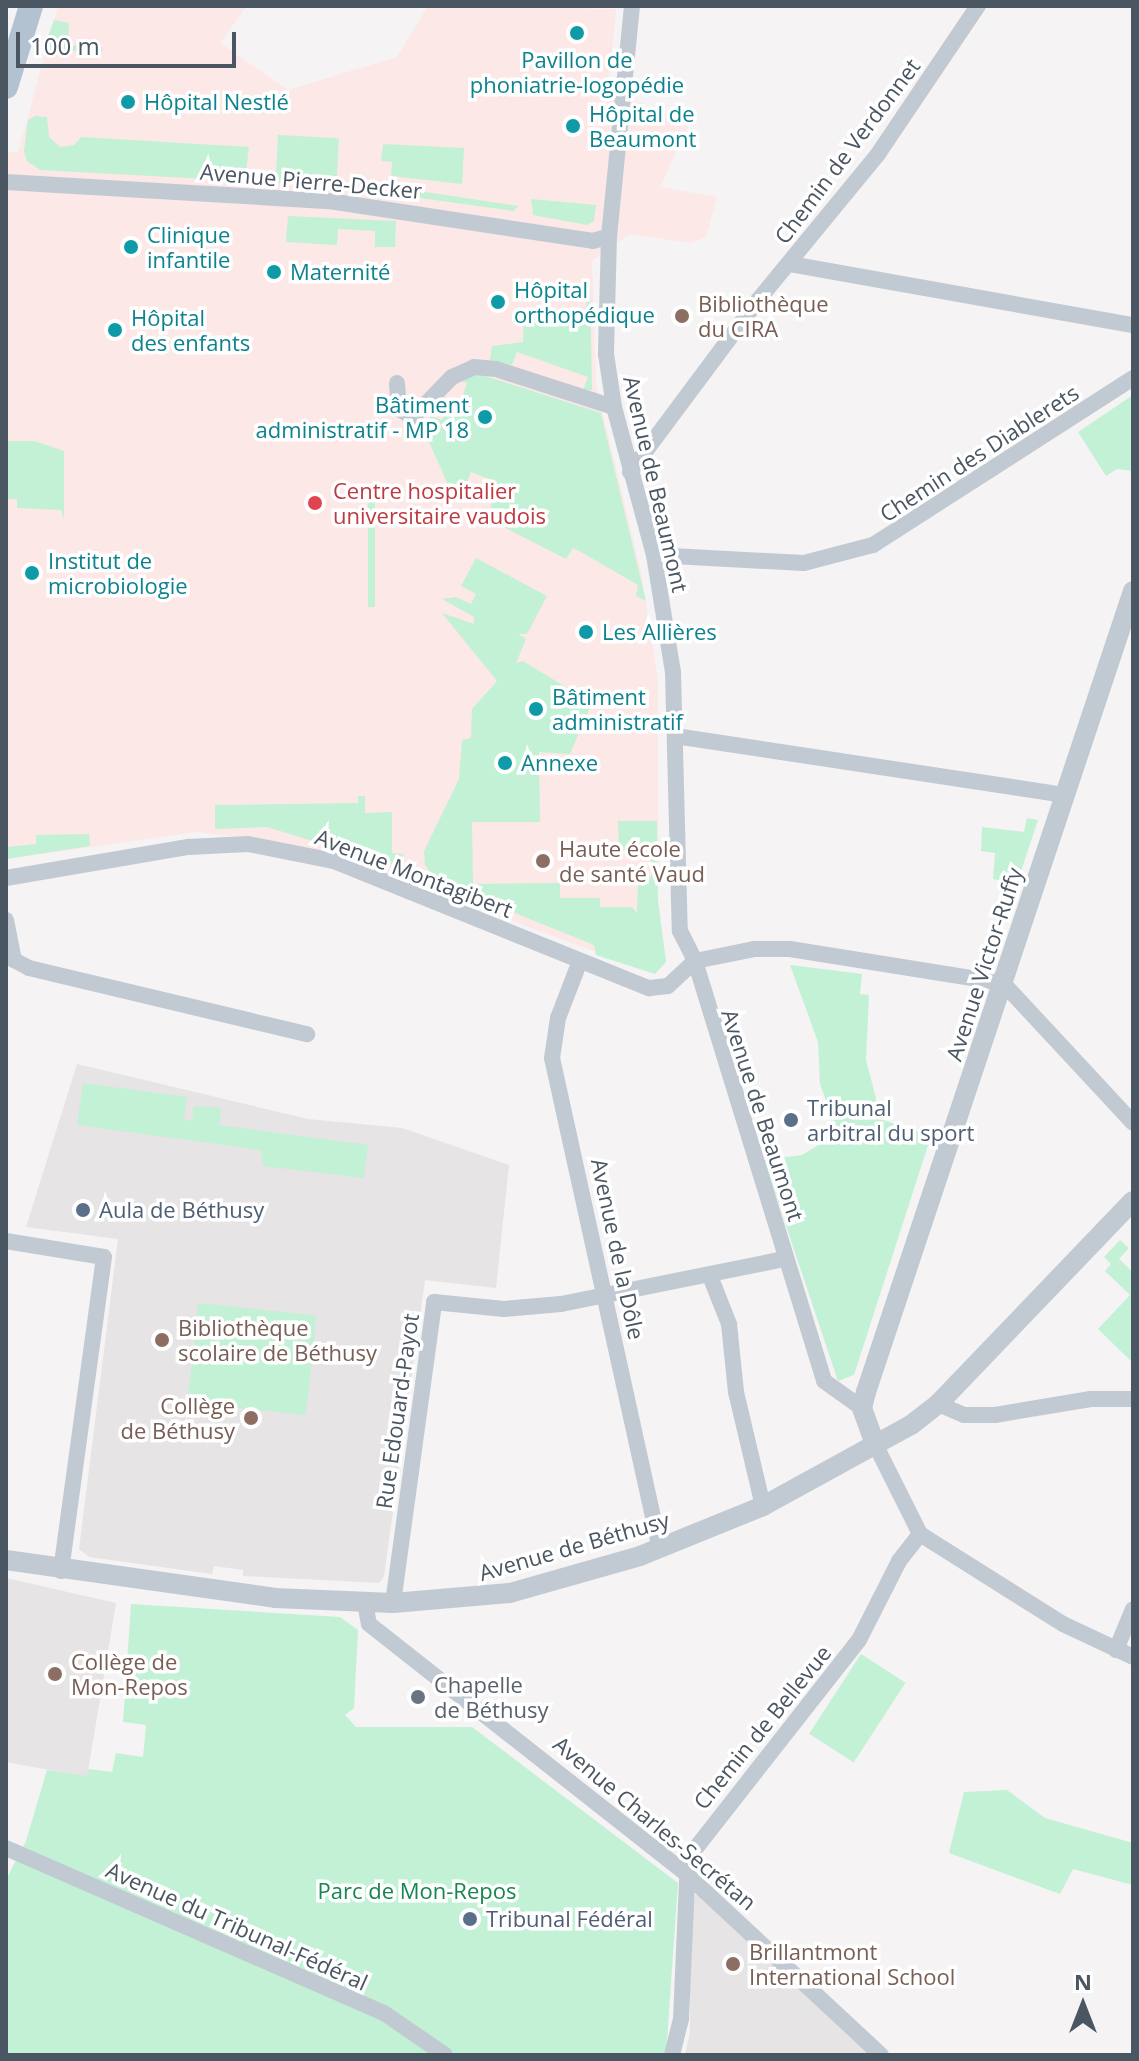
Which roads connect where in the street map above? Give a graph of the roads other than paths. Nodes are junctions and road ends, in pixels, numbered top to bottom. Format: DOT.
graph roads {
  1 [pos="31,6"];
  2 [pos="632,6"];
  3 [pos="978,6"];
  4 [pos="6,87"];
  5 [pos="6,182"];
  6 [pos="609,236"];
  7 [pos="790,264"];
  8 [pos="1133,325"];
  9 [pos="1133,378"];
  10 [pos="397,383"];
  11 [pos="614,407"];
  12 [pos="630,472"];
  13 [pos="654,555"];
  14 [pos="1133,591"];
  15 [pos="675,736"];
  16 [pos="1066,795"];
  17 [pos="6,878"];
  18 [pos="6,920"];
  19 [pos="580,961"];
  20 [pos="695,961"];
  21 [pos="1003,983"];
  22 [pos="307,1034"];
  23 [pos="1133,1123"];
  24 [pos="1133,1201"];
  25 [pos="6,1241"];
  26 [pos="785,1259"];
  27 [pos="710,1276"];
  28 [pos="606,1296"];
  29 [pos="1133,1399"];
  30 [pos="938,1404"];
  31 [pos="862,1408"];
  32 [pos="875,1444"];
  33 [pos="763,1506"];
  34 [pos="920,1534"];
  35 [pos="660,1549"];
  36 [pos="6,1560"];
  37 [pos="61,1571"];
  38 [pos="365,1602"];
  39 [pos="393,1603"];
  40 [pos="1133,1609"];
  41 [pos="1116,1650"];
  42 [pos="1133,1657"];
  43 [pos="6,1848"];
  44 [pos="683,1871"];
  45 [pos="445,2055"];
  46 [pos="672,2055"];
  47 [pos="881,2055"];
  1 -- 4 [label="main road"];
  2 -- 6 [label="street, Avenue de Beaumont"];
  3 -- 7 [label="street, Chemin de Verdonnet"];
  5 -- 6 [label="street, Avenue Pierre-Decker"];
  6 -- 11 [label="street, Avenue de Beaumont"];
  7 -- 8 [label="street"];
  7 -- 12 [label="street, Chemin de Verdonnet"];
  9 -- 13 [label="street, Chemin des Diablerets"];
  10 -- 11 [label="street"];
  11 -- 12 [label="street, Avenue de Beaumont"];
  12 -- 13 [label="street, Avenue de Beaumont"];
  13 -- 15 [label="street, Avenue de Beaumont"];
  14 -- 16 [label="street, Avenue Victor-Ruffy"];
  15 -- 16 [label="street"];
  15 -- 20 [label="street, Avenue de Beaumont"];
  16 -- 21 [label="street, Avenue Victor-Ruffy"];
  17 -- 19 [label="street, Avenue Montagibert"];
  18 -- 22 [label="street"];
  19 -- 20 [label="street, Avenue Montagibert"];
  19 -- 28 [label="street, Avenue de la Dôle"];
  20 -- 21 [label="street"];
  20 -- 26 [label="street, Avenue de Beaumont"];
  21 -- 23 [label="street"];
  21 -- 31 [label="street, Avenue Victor-Ruffy"];
  24 -- 30 [label="street, Avenue de Béthusy"];
  25 -- 37 [label="street"];
  26 -- 27 [label="street"];
  26 -- 31 [label="street, Avenue de Beaumont"];
  27 -- 28 [label="street"];
  27 -- 33 [label="street"];
  28 -- 35 [label="street, Avenue de la Dôle"];
  28 -- 39 [label="street, Rue Edouard-Payot"];
  29 -- 30 [label="street"];
  30 -- 32 [label="street, Avenue de Béthusy"];
  31 -- 32 [label="street"];
  32 -- 33 [label="street, Avenue de Béthusy"];
  32 -- 34 [label="street"];
  33 -- 35 [label="street, Avenue de Béthusy"];
  34 -- 41 [label="street"];
  34 -- 44 [label="street, Chemin de Bellevue"];
  35 -- 39 [label="street, Avenue de Béthusy"];
  36 -- 37 [label="street, Avenue de Béthusy"];
  37 -- 38 [label="street, Avenue de Béthusy"];
  38 -- 39 [label="street, Avenue de Béthusy"];
  38 -- 44 [label="street, Avenue Charles-Secrétan"];
  40 -- 41 [label="street"];
  41 -- 42 [label="street"];
  43 -- 45 [label="street, Avenue du Tribunal-Fédéral"];
  44 -- 46 [label="street"];
  44 -- 47 [label="street, Avenue Charles-Secrétan"];
}
